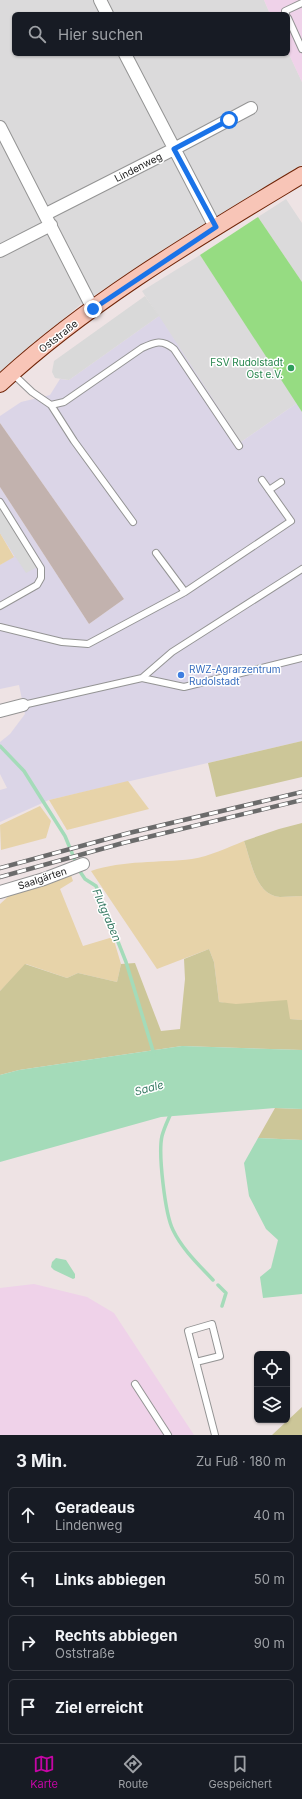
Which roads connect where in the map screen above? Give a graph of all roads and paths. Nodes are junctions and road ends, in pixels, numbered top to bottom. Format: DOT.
graph roads {
  1 [pos="100,0"];
  2 [pos="302,3"];
  3 [pos="106,12"];
  4 [pos="285,12"];
  5 [pos="290,22"];
  6 [pos="302,48"];
  7 [pos="126,56"];
  8 [pos="251,108"];
  9 [pos="0,127"];
  10 [pos="174,149"];
  11 [pos="302,175"];
  12 [pos="46,214"];
  13 [pos="51,225"];
  14 [pos="216,227"];
  15 [pos="0,252"];
  16 [pos="93,309"];
  17 [pos="12,373"];
  18 [pos="0,384"];
  19 [pos="51,405"];
  20 [pos="239,446"];
  21 [pos="262,480"];
  22 [pos="281,482"];
  23 [pos="269,490"];
  24 [pos="0,502"];
  25 [pos="133,522"];
  26 [pos="156,553"];
  27 [pos="302,568"];
  28 [pos="184,592"];
  29 [pos="0,606"];
  30 [pos="0,627"];
  31 [pos="302,658"];
  32 [pos="142,678"];
  33 [pos="23,705"];
  34 [pos="0,711"];
  35 [pos="78,866"];
  36 [pos="0,892"];
  37 [pos="196,1362"];
  38 [pos="135,1384"];
  39 [pos="168,1435"];
  40 [pos="215,1435"];
  1 -- 3 [label="street"];
  2 -- 4 [label="lane"];
  5 -- 6 [label="lane"];
  7 -- 10 [label="street"];
  8 -- 10 [label="street, Lindenweg"];
  9 -- 12 [label="street"];
  10 -- 12 [label="street, Lindenweg"];
  10 -- 14 [label="street"];
  11 -- 14 [label="street, Oststraße"];
  12 -- 13 [label="street"];
  13 -- 15 [label="street"];
  13 -- 16 [label="street"];
  14 -- 16 [label="street, Oststraße"];
  16 -- 17 [label="street, Oststraße"];
  17 -- 18 [label="street, Oststraße"];
  17 -- 19 [label="lane"];
  19 -- 20 [label="lane"];
  19 -- 25 [label="lane"];
  21 -- 23 [label="lane"];
  22 -- 23 [label="lane"];
  23 -- 28 [label="lane"];
  24 -- 29 [label="lane"];
  26 -- 28 [label="lane"];
  27 -- 32 [label="lane"];
  28 -- 30 [label="lane"];
  31 -- 32 [label="lane"];
  32 -- 33 [label="lane"];
  33 -- 34 [label="street"];
  35 -- 36 [label="street, Saalgärten"];
  37 -- 37 [label="lane"];
  37 -- 40 [label="lane"];
  38 -- 39 [label="lane"];
}
